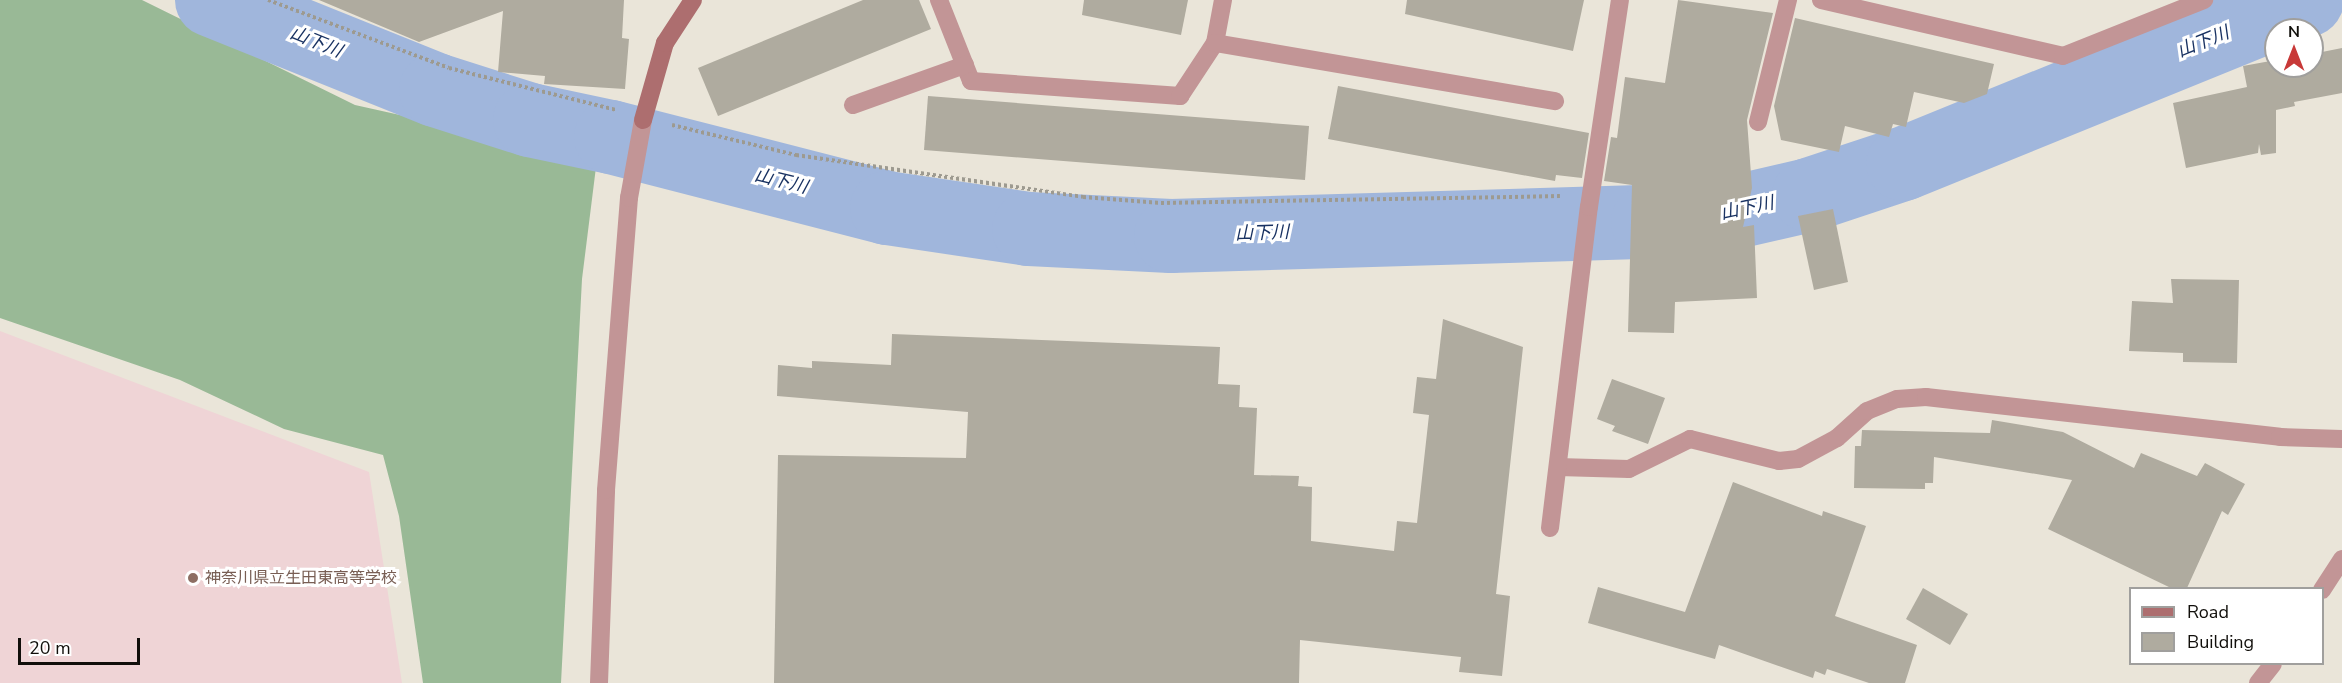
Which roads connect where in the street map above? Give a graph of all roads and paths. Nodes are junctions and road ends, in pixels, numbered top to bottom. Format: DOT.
graph roads {
  1 [pos="268,0"];
  2 [pos="693,0"];
  3 [pos="939,0"];
  4 [pos="1223,0"];
  5 [pos="1620,0"];
  6 [pos="1788,0"];
  7 [pos="1821,0"];
  8 [pos="2204,0"];
  9 [pos="1215,43"];
  10 [pos="964,65"];
  11 [pos="1555,101"];
  12 [pos="853,105"];
  13 [pos="643,118"];
  14 [pos="1758,122"];
  15 [pos="1590,201"];
  16 [pos="2342,439"];
  17 [pos="1558,467"];
  18 [pos="1550,528"];
  19 [pos="2342,559"];
  20 [pos="2324,587"];
  21 [pos="2272,665"];
  22 [pos="599,683"];
  23 [pos="2258,683"];
  1 -- 13 [label="path"];
  2 -- 13 [label="street"];
  3 -- 10 [label="street"];
  4 -- 9 [label="street"];
  5 -- 15 [label="street"];
  6 -- 14 [label="street"];
  7 -- 8 [label="street"];
  9 -- 10 [label="street"];
  9 -- 11 [label="street"];
  10 -- 12 [label="street"];
  13 -- 15 [label="path"];
  13 -- 22 [label="street"];
  15 -- 17 [label="street"];
  16 -- 17 [label="street"];
  17 -- 18 [label="street"];
  19 -- 20 [label="street"];
  21 -- 23 [label="street"];
}
